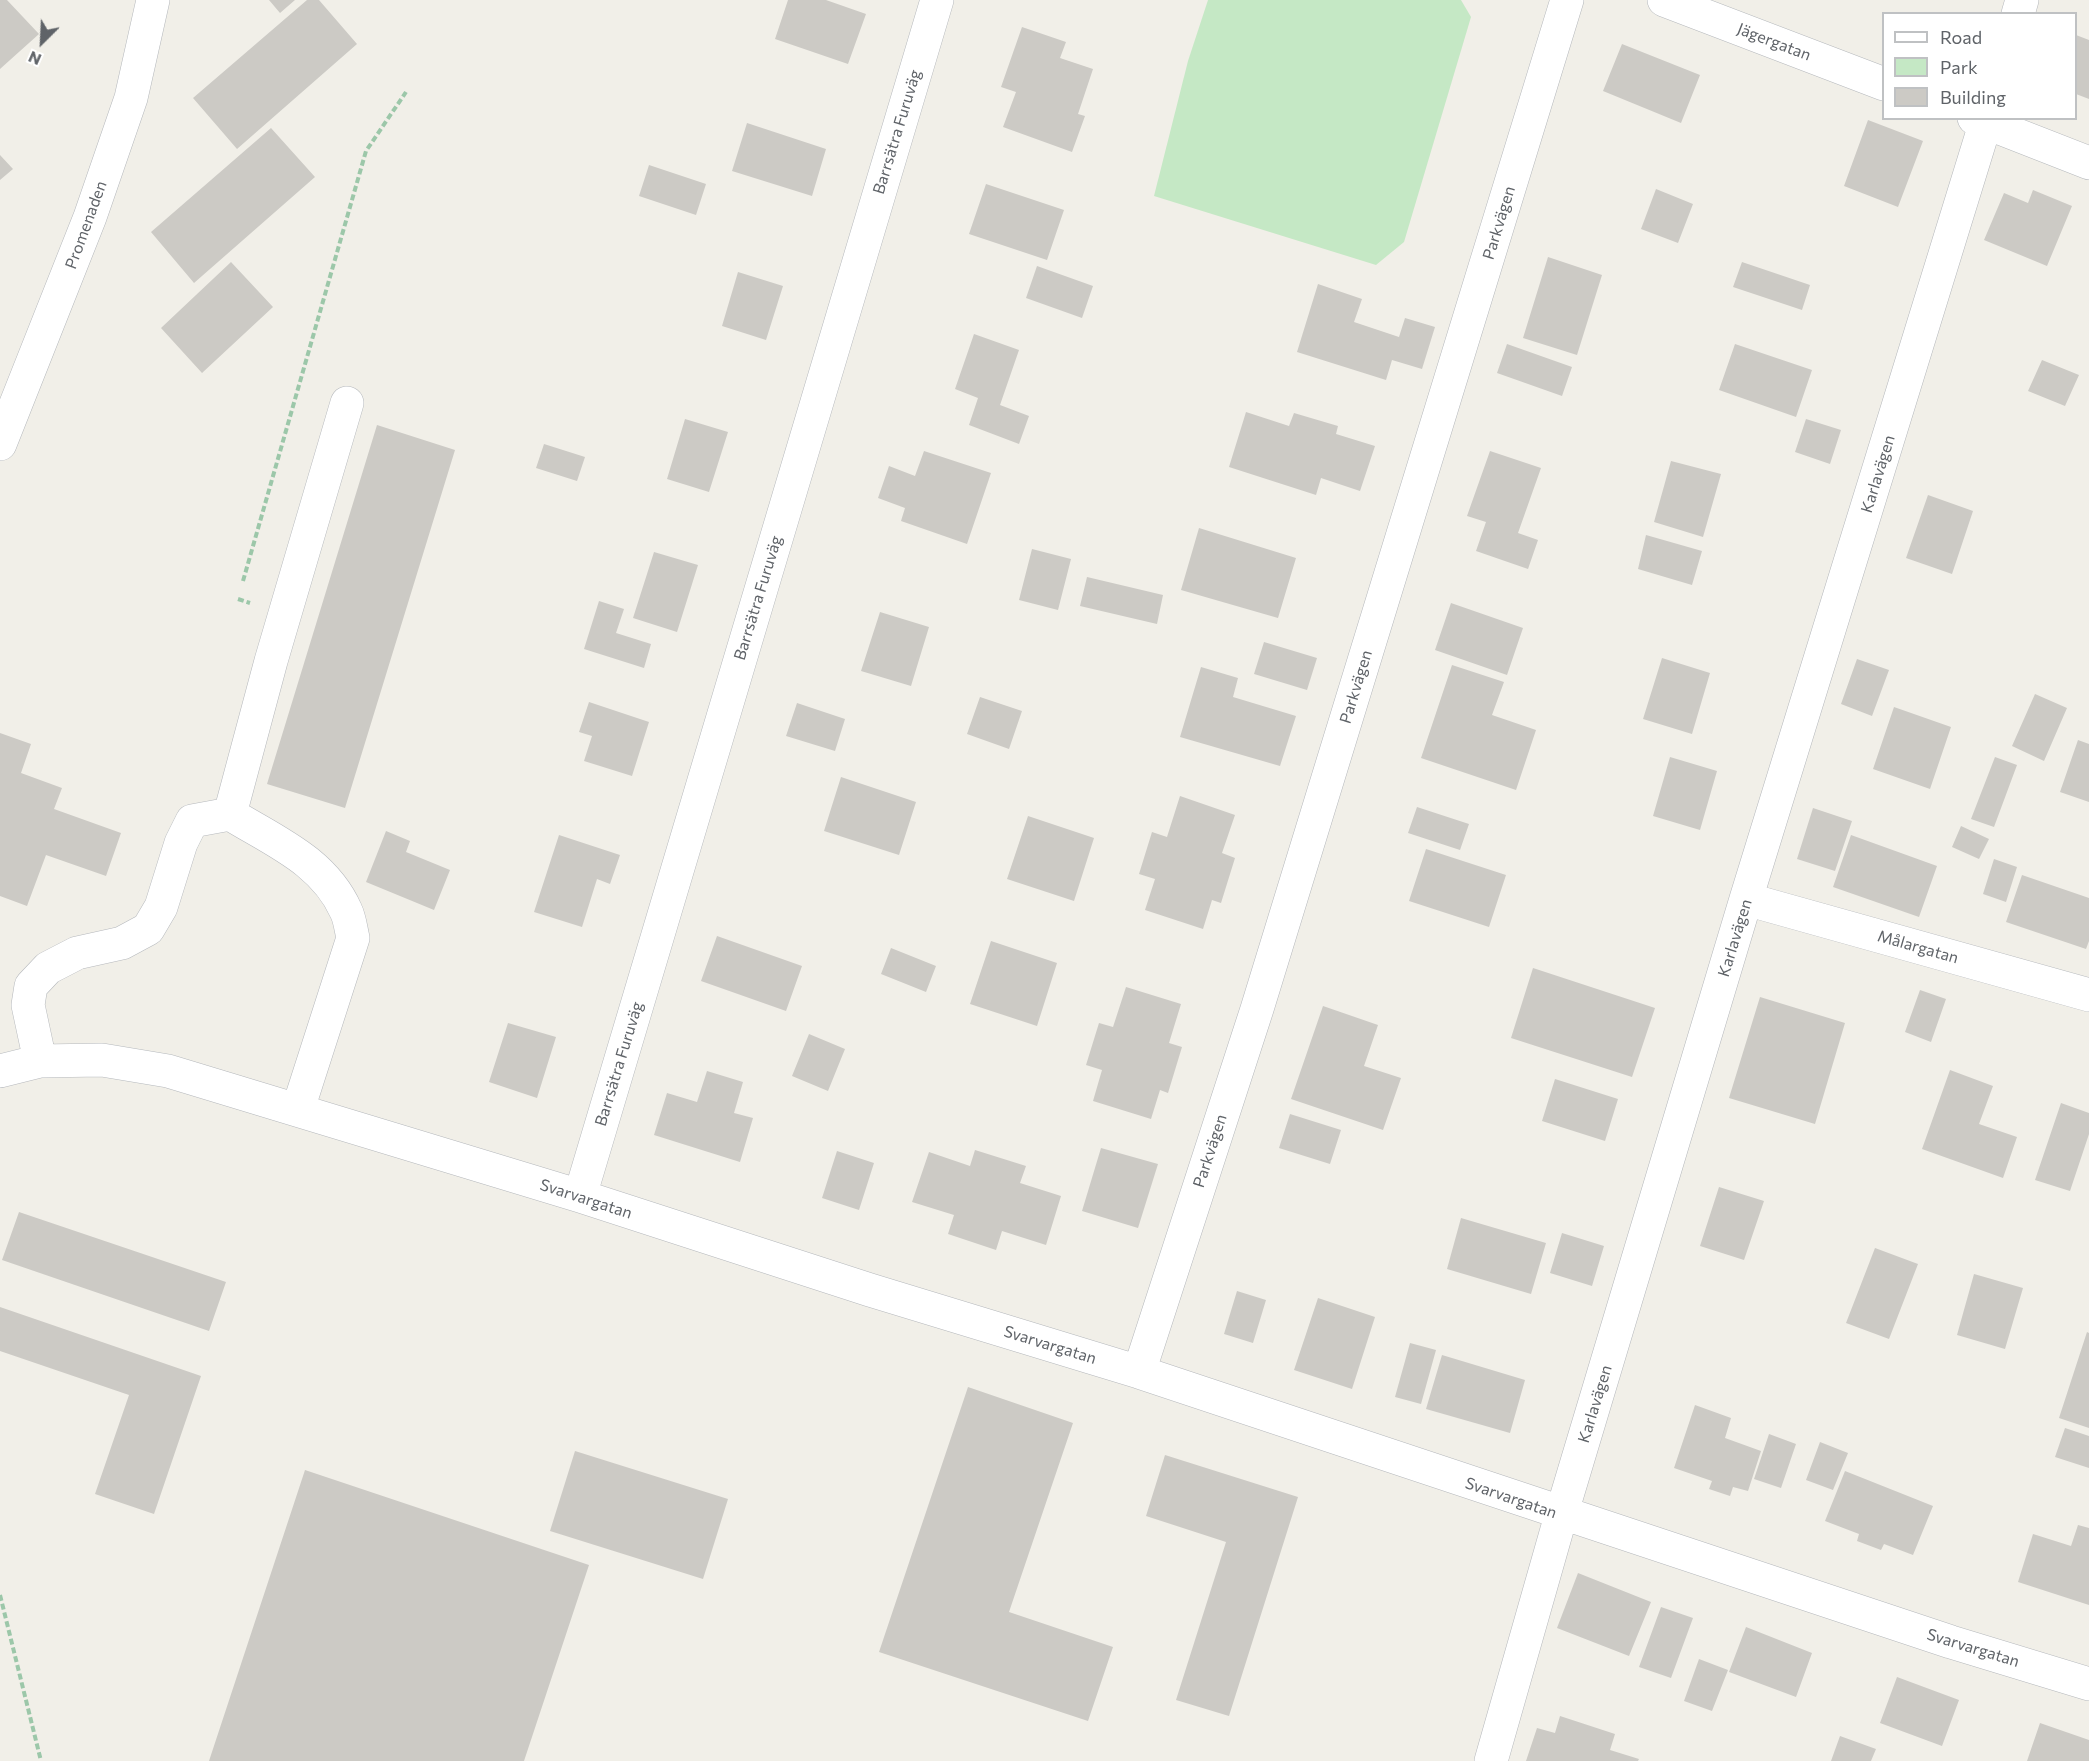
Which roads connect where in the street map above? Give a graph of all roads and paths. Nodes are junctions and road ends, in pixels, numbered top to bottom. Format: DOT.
graph roads {
  1 [pos="153,0"];
  2 [pos="937,0"];
  3 [pos="1567,0"];
  4 [pos="1664,0"];
  5 [pos="1882,83"];
  6 [pos="406,92"];
  7 [pos="1982,120"];
  8 [pos="2089,163"];
  9 [pos="348,403"];
  10 [pos="0,444"];
  11 [pos="243,581"];
  12 [pos="230,814"];
  13 [pos="1746,899"];
  14 [pos="2089,994"];
  15 [pos="40,1061"];
  16 [pos="0,1071"];
  17 [pos="298,1109"];
  18 [pos="580,1196"];
  19 [pos="1139,1372"];
  20 [pos="1562,1514"];
  21 [pos="0,1594"];
  22 [pos="2089,1684"];
  23 [pos="41,1761"];
  24 [pos="1491,1761"];
  1 -- 10 [label="street, Promenaden"];
  2 -- 18 [label="street, Barrsätra Furuväg"];
  3 -- 19 [label="street, Parkvägen"];
  4 -- 5 [label="street, Jägergatan"];
  6 -- 11 [label="path"];
  7 -- 8 [label="street"];
  7 -- 13 [label="street, Karlavägen"];
  9 -- 12 [label="street"];
  12 -- 15 [label="street"];
  12 -- 17 [label="street"];
  13 -- 14 [label="street, Målargatan"];
  13 -- 20 [label="street, Karlavägen"];
  15 -- 16 [label="street, Svarvargatan"];
  15 -- 17 [label="street, Svarvargatan"];
  17 -- 18 [label="street, Svarvargatan"];
  18 -- 19 [label="street, Svarvargatan"];
  19 -- 20 [label="street, Svarvargatan"];
  20 -- 22 [label="street, Svarvargatan"];
  20 -- 24 [label="street, Karlavägen"];
  21 -- 23 [label="path"];
}
